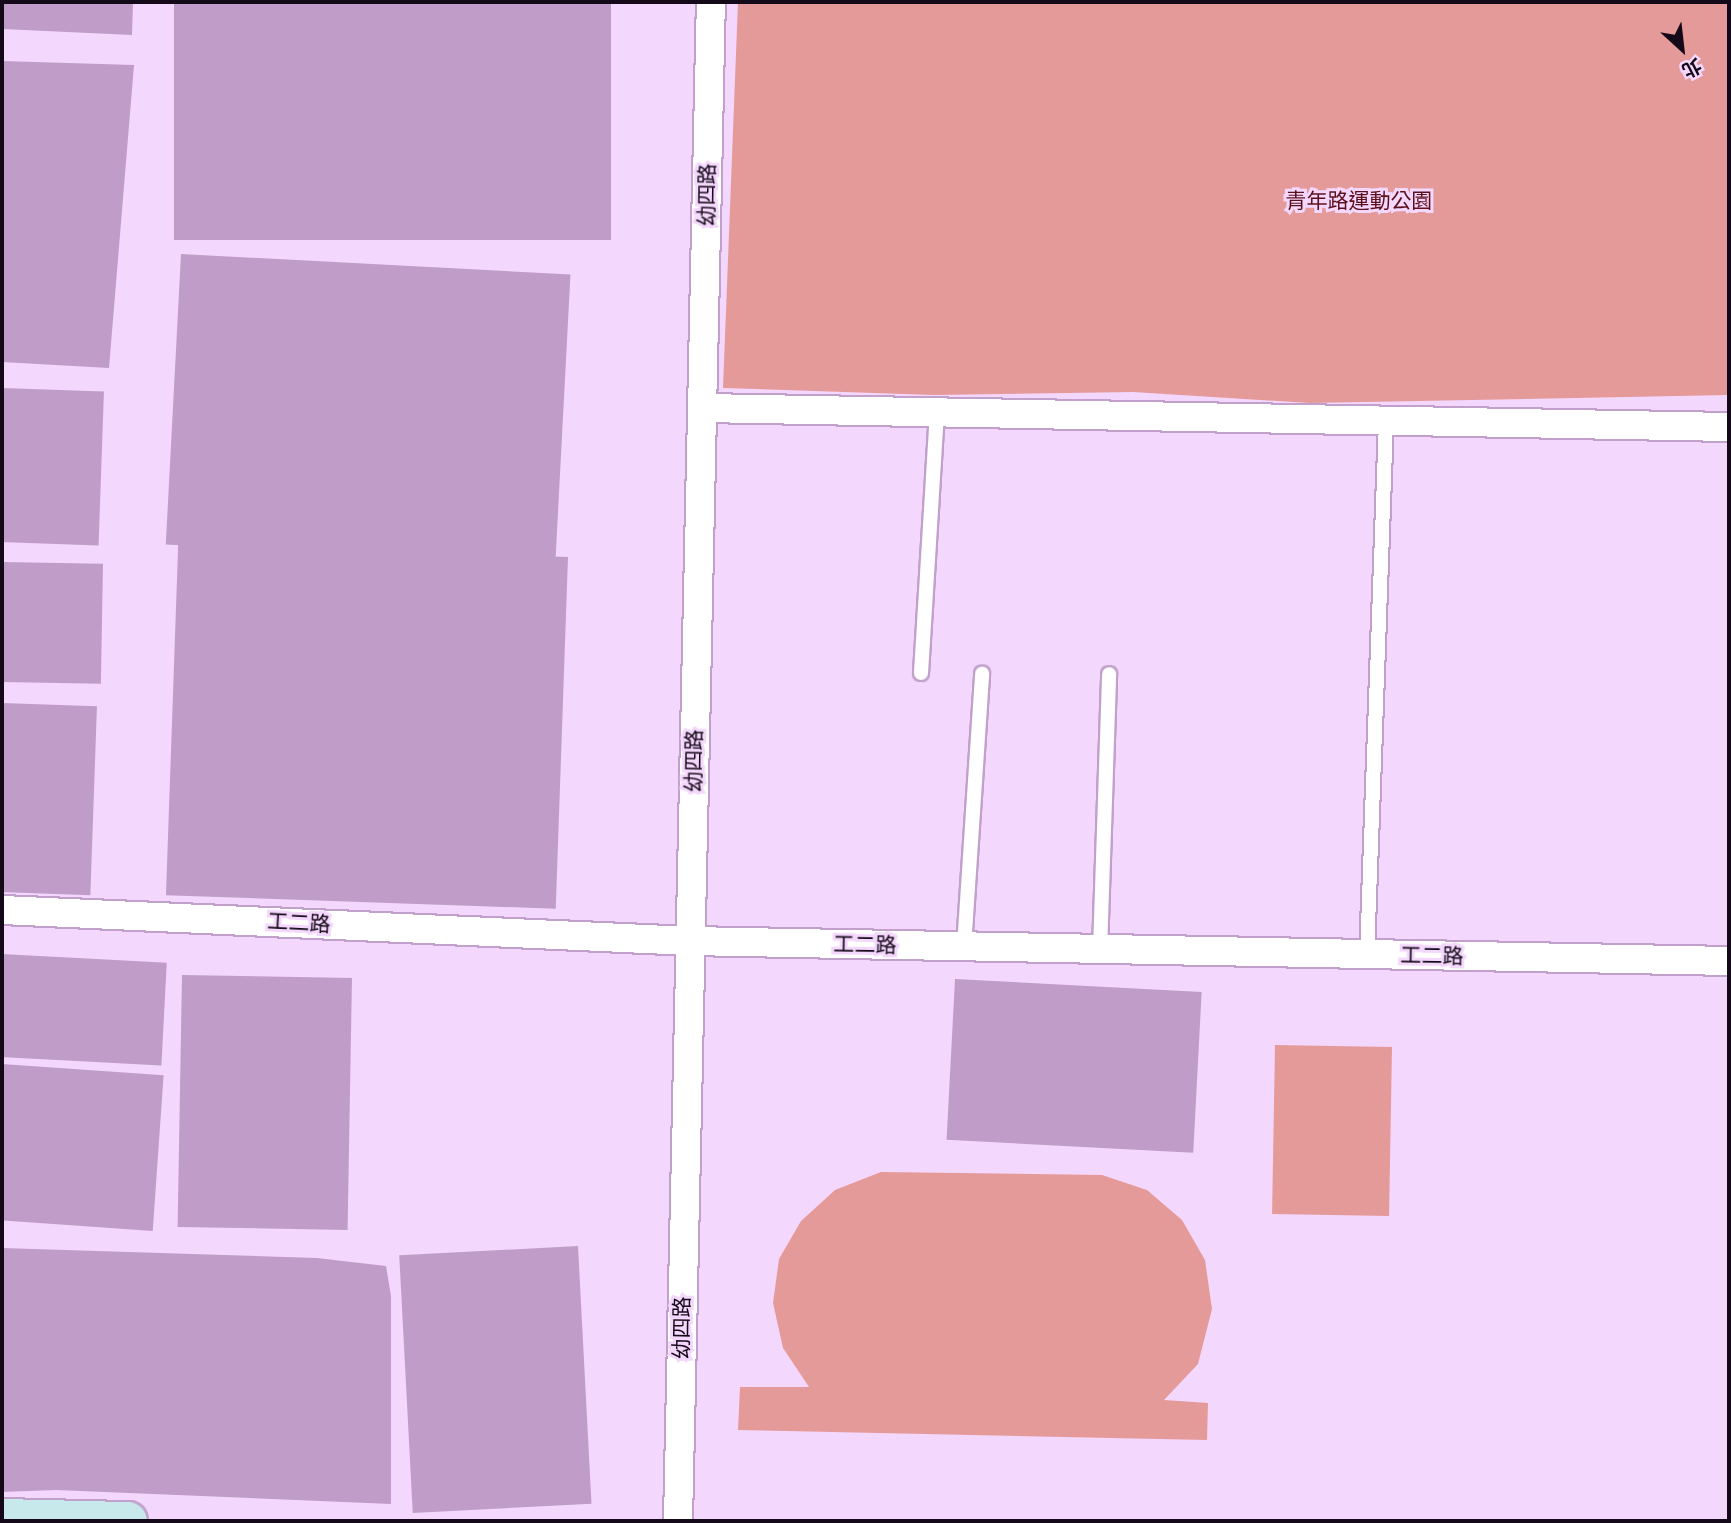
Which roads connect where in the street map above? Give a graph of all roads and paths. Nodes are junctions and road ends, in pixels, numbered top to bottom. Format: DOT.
graph roads {
  1 [pos="711,2"];
  2 [pos="703,408"];
  3 [pos="937,412"];
  4 [pos="1386,421"];
  5 [pos="1729,427"];
  6 [pos="921,673"];
  7 [pos="982,674"];
  8 [pos="1109,674"];
  9 [pos="2,910"];
  10 [pos="689,941"];
  11 [pos="964,947"];
  12 [pos="1100,950"];
  13 [pos="1367,955"];
  14 [pos="1729,961"];
  15 [pos="2,1518"];
  16 [pos="128,1521"];
  17 [pos="678,1521"];
  1 -- 2 [label="street, 幼四路"];
  2 -- 3 [label="street"];
  2 -- 10 [label="street, 幼四路"];
  3 -- 4 [label="street"];
  3 -- 6 [label="lane"];
  4 -- 5 [label="street"];
  4 -- 13 [label="lane"];
  7 -- 11 [label="lane"];
  8 -- 12 [label="lane"];
  9 -- 10 [label="street, 工二路"];
  10 -- 11 [label="street, 工二路"];
  10 -- 17 [label="street, 幼四路"];
  11 -- 12 [label="street, 工二路"];
  12 -- 13 [label="street, 工二路"];
  13 -- 14 [label="street, 工二路"];
  15 -- 16 [label="street"];
}
